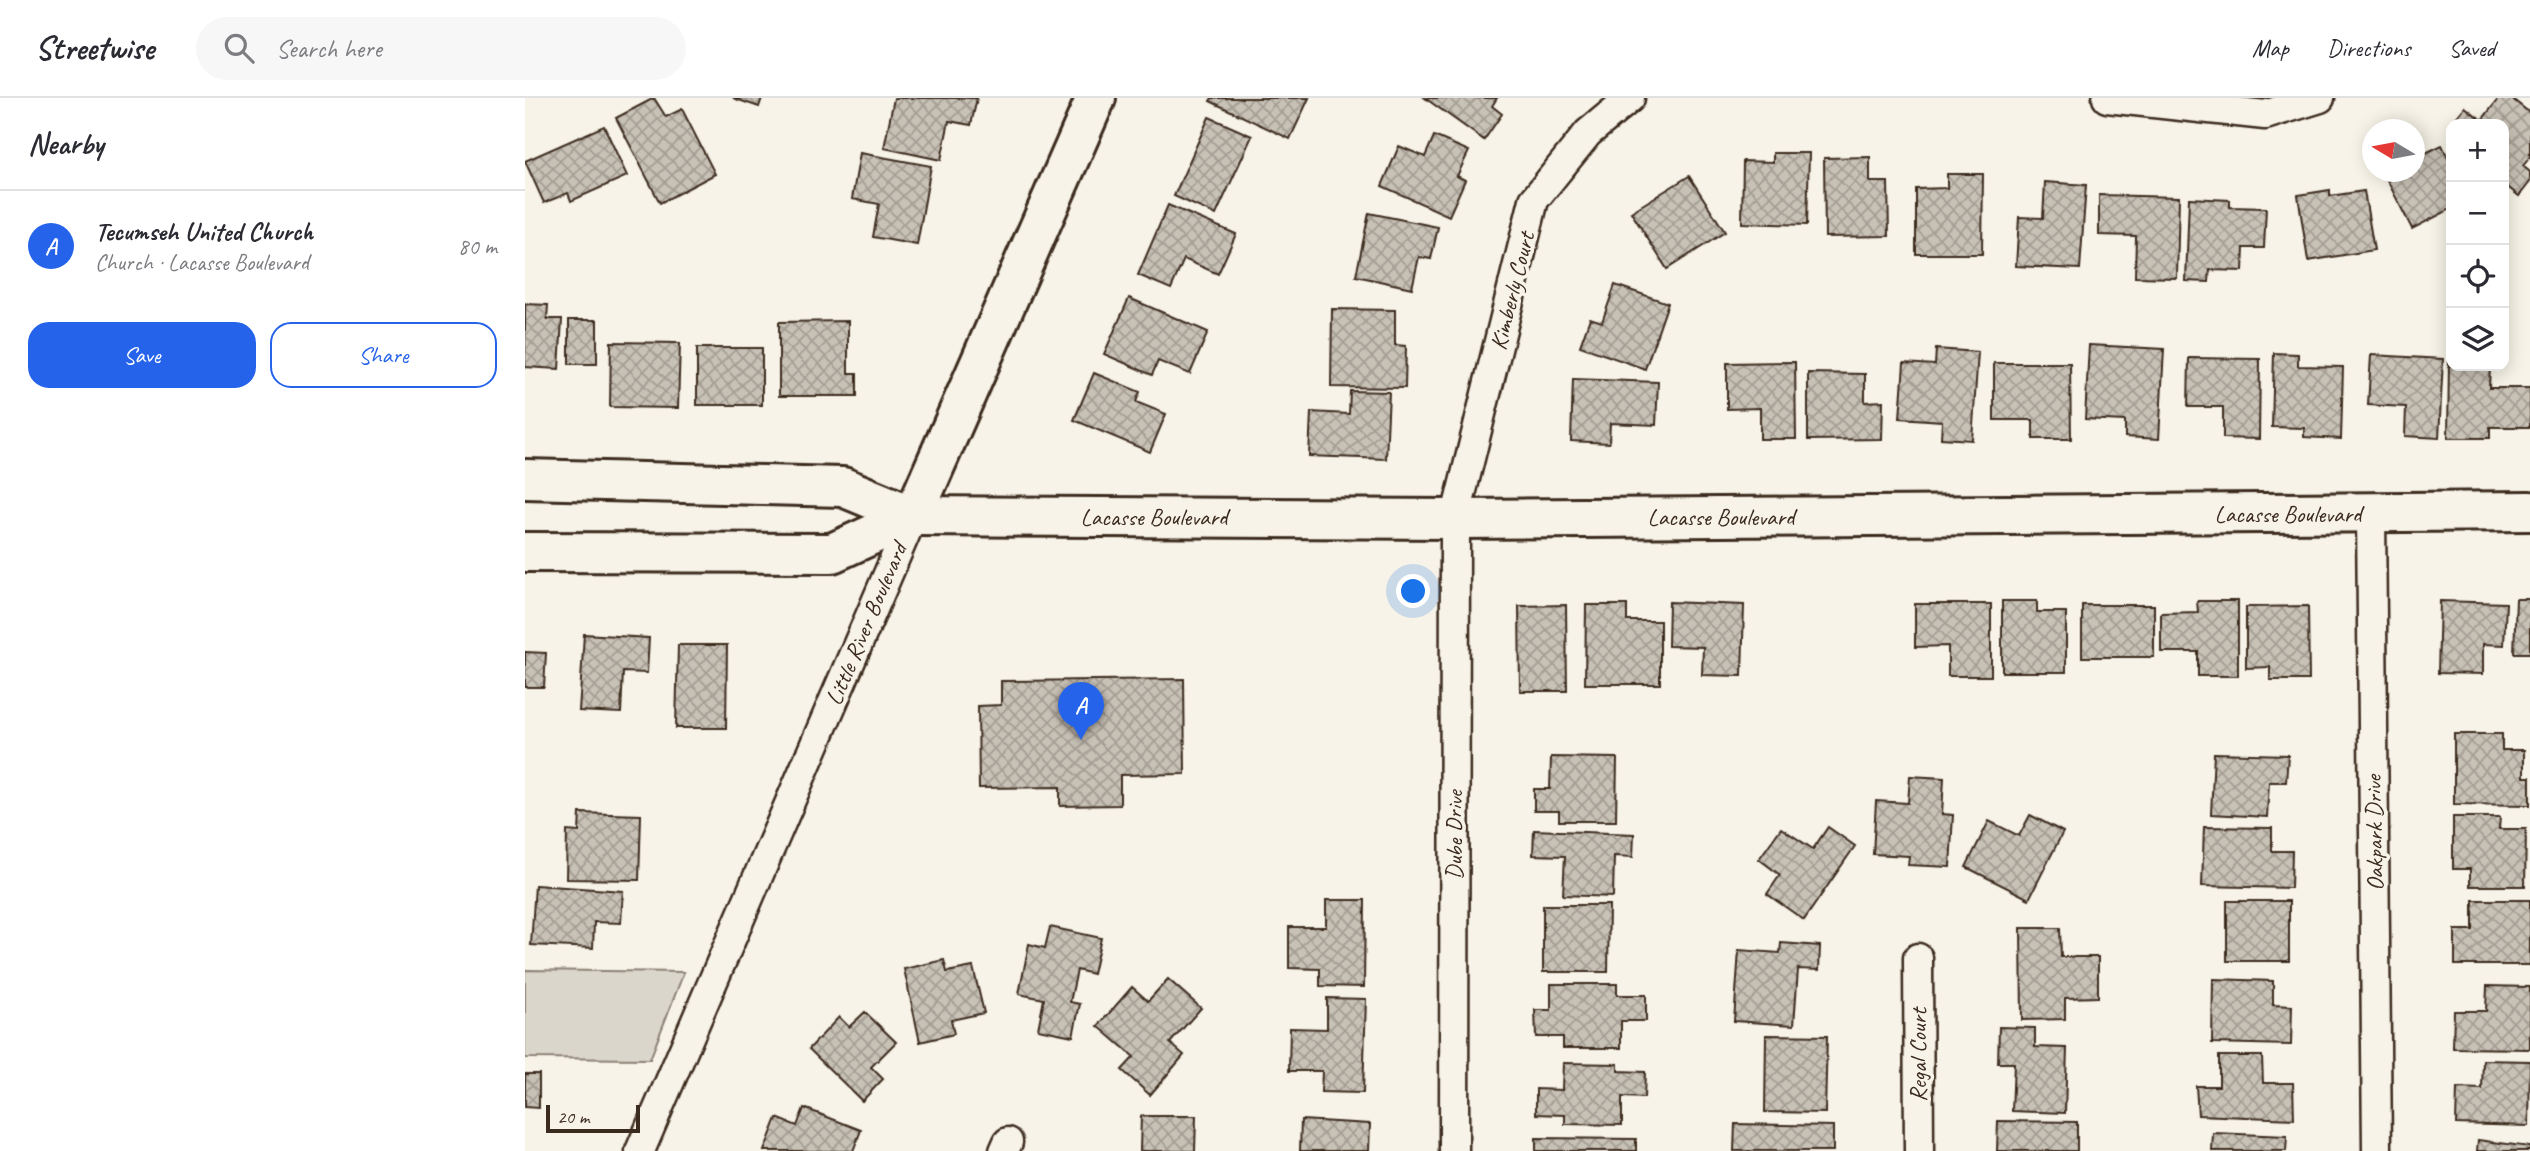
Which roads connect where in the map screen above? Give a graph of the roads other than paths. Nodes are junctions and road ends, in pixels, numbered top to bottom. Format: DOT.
graph roads {
  1 [pos="1096,98"];
  2 [pos="1630,98"];
  3 [pos="2107,98"];
  4 [pos="2320,98"];
  5 [pos="525,479"];
  6 [pos="2530,511"];
  7 [pos="2371,514"];
  8 [pos="913,516"];
  9 [pos="1455,519"];
  10 [pos="525,552"];
  11 [pos="1918,958"];
  12 [pos="640,1151"];
  13 [pos="1454,1151"];
  14 [pos="1919,1151"];
  15 [pos="2377,1151"];
  1 -- 8 [label="street, Little River Boulevard"];
  2 -- 9 [label="street, Kimberly Court"];
  3 -- 4 [label="street"];
  5 -- 8 [label="street, Lacasse Boulevard"];
  6 -- 7 [label="street, Lacasse Boulevard"];
  7 -- 9 [label="street, Lacasse Boulevard"];
  7 -- 15 [label="street, Oakpark Drive"];
  8 -- 9 [label="street, Lacasse Boulevard"];
  8 -- 10 [label="street, Lacasse Boulevard"];
  8 -- 12 [label="street, Little River Boulevard"];
  9 -- 13 [label="street, Dube Drive"];
  11 -- 14 [label="street, Regal Court"];
}
